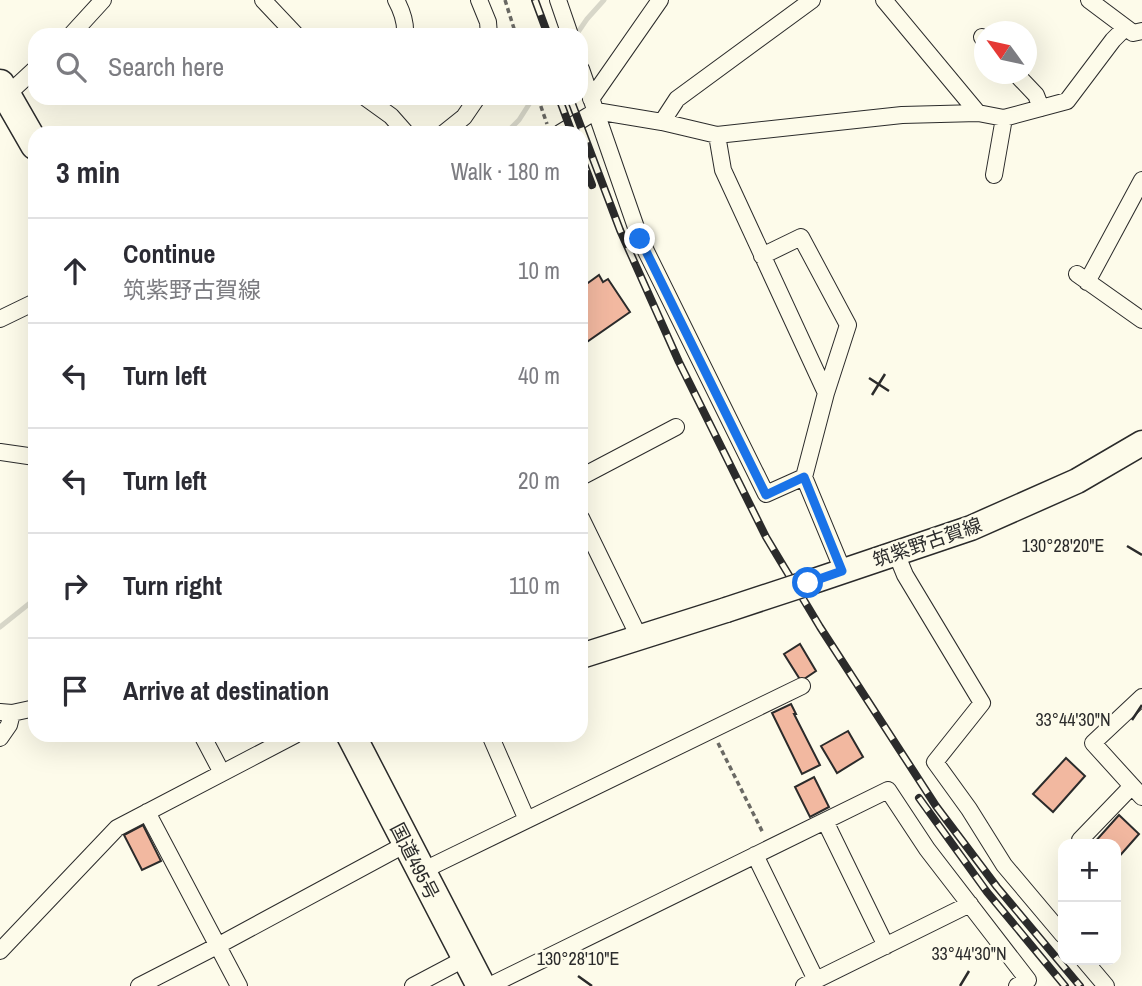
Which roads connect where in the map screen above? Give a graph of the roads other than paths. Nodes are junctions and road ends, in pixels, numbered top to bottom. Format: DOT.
graph roads {
  1 [pos="103,0"];
  2 [pos="263,0"];
  3 [pos="396,0"];
  4 [pos="479,0"];
  5 [pos="558,0"];
  6 [pos="660,0"];
  7 [pos="812,0"];
  8 [pos="884,0"];
  9 [pos="1089,0"];
  10 [pos="77,28"];
  11 [pos="289,28"];
  12 [pos="406,28"];
  13 [pos="488,28"];
  14 [pos="567,28"];
  15 [pos="1125,28"];
  16 [pos="1142,31"];
  17 [pos="28,73"];
  18 [pos="1026,84"];
  19 [pos="3,89"];
  20 [pos="588,90"];
  21 [pos="376,105"];
  22 [pos="472,105"];
  23 [pos="593,105"];
  24 [pos="1041,108"];
  25 [pos="978,113"];
  26 [pos="1004,118"];
  27 [pos="662,122"];
  28 [pos="400,126"];
  29 [pos="453,126"];
  30 [pos="568,126"];
  31 [pos="28,133"];
  32 [pos="717,135"];
  33 [pos="994,176"];
  34 [pos="1142,180"];
  35 [pos="762,256"];
  36 [pos="28,305"];
  37 [pos="0,319"];
  38 [pos="1142,320"];
  39 [pos="826,393"];
  40 [pos="676,427"];
  41 [pos="1142,443"];
  42 [pos="0,452"];
  43 [pos="28,456"];
  44 [pos="588,473"];
  45 [pos="804,477"];
  46 [pos="588,532"];
  47 [pos="896,552"];
  48 [pos="842,571"];
  49 [pos="639,637"];
  50 [pos="588,654"];
  51 [pos="802,686"];
  52 [pos="1142,698"];
  53 [pos="28,709"];
  54 [pos="6,712"];
  55 [pos="0,738"];
  56 [pos="206,742"];
  57 [pos="282,742"];
  58 [pos="355,742"];
  59 [pos="493,742"];
  60 [pos="222,773"];
  61 [pos="1137,791"];
  62 [pos="147,812"];
  63 [pos="527,820"];
  64 [pos="825,821"];
  65 [pos="1081,839"];
  66 [pos="406,844"];
  67 [pos="762,851"];
  68 [pos="421,872"];
  69 [pos="970,904"];
  70 [pos="1058,929"];
  71 [pos="219,945"];
  72 [pos="886,946"];
  73 [pos="0,951"];
  74 [pos="466,958"];
  75 [pos="1088,965"];
  76 [pos="838,979"];
  77 [pos="810,983"];
  78 [pos="139,986"];
  79 [pos="239,986"];
  80 [pos="413,986"];
  81 [pos="481,986"];
  82 [pos="489,986"];
  83 [pos="1017,986"];
  84 [pos="1106,986"];
  1 -- 10 [label="street"];
  2 -- 11 [label="street"];
  3 -- 12 [label="street"];
  4 -- 13 [label="street"];
  5 -- 14 [label="street"];
  6 -- 23 [label="street"];
  7 -- 27 [label="street"];
  8 -- 25 [label="street"];
  9 -- 15 [label="street"];
  15 -- 16 [label="street"];
  15 -- 24 [label="street"];
  17 -- 19 [label="street"];
  18 -- 24 [label="street"];
  19 -- 31 [label="highway"];
  20 -- 23 [label="street"];
  21 -- 28 [label="street"];
  22 -- 29 [label="street"];
  23 -- 27 [label="street"];
  23 -- 30 [label="street"];
  23 -- 45 [label="street"];
  24 -- 26 [label="street"];
  25 -- 26 [label="street"];
  25 -- 32 [label="street"];
  26 -- 33 [label="street"];
  27 -- 32 [label="street"];
  32 -- 35 [label="street"];
  34 -- 38 [label="street"];
  35 -- 39 [label="street"];
  35 -- 39 [label="street"];
  36 -- 37 [label="street"];
  39 -- 45 [label="street"];
  40 -- 44 [label="street"];
  41 -- 47 [label="main road, 筑紫野古賀線"];
  42 -- 43 [label="street"];
  45 -- 48 [label="street"];
  46 -- 49 [label="street"];
  47 -- 48 [label="main road, 筑紫野古賀線"];
  47 -- 70 [label="street"];
  48 -- 49 [label="main road, 筑紫野古賀線, bridge"];
  49 -- 50 [label="main road, 筑紫野古賀線"];
  51 -- 63 [label="street"];
  52 -- 61 [label="street"];
  53 -- 54 [label="street"];
  54 -- 55 [label="street"];
  56 -- 60 [label="street"];
  57 -- 60 [label="street"];
  58 -- 66 [label="highway, 国道495号"];
  59 -- 63 [label="street"];
  60 -- 62 [label="street"];
  61 -- 65 [label="street"];
  62 -- 71 [label="street"];
  62 -- 73 [label="street"];
  63 -- 68 [label="street"];
  64 -- 67 [label="street"];
  64 -- 69 [label="street"];
  64 -- 72 [label="street"];
  66 -- 68 [label="highway, 国道495号"];
  66 -- 71 [label="street"];
  67 -- 77 [label="street"];
  67 -- 82 [label="street"];
  68 -- 74 [label="highway, 国道495号"];
  69 -- 72 [label="street"];
  69 -- 83 [label="street"];
  71 -- 78 [label="street"];
  71 -- 79 [label="street"];
  72 -- 76 [label="street"];
  74 -- 80 [label="street"];
  74 -- 81 [label="highway, 国道495号"];
  75 -- 84 [label="street"];
  76 -- 77 [label="street"];
}
